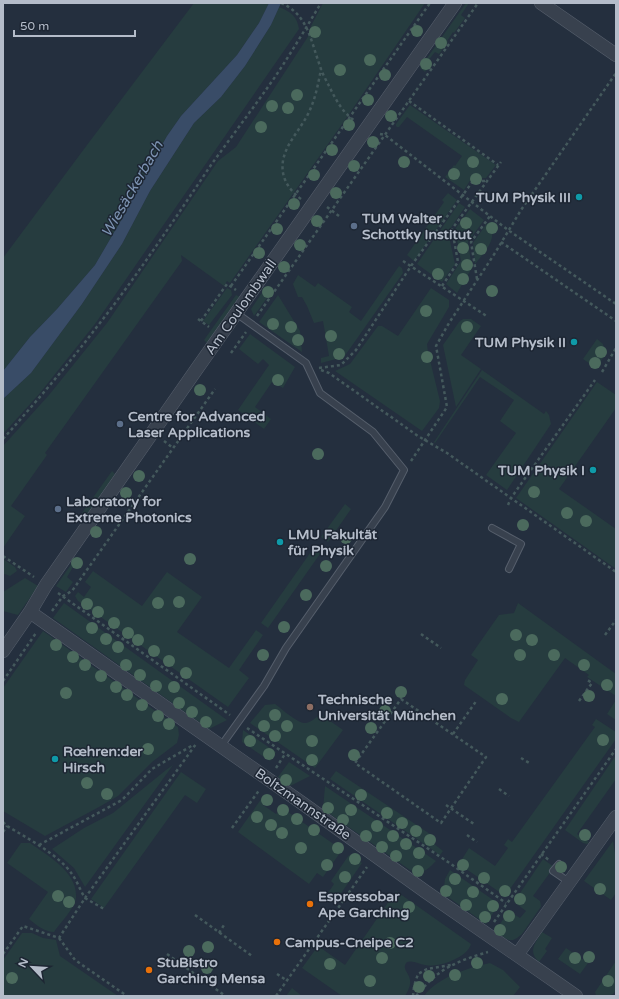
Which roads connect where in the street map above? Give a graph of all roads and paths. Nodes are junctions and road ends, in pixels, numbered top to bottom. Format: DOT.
graph roads {
  1 [pos="281,3"];
  2 [pos="321,3"];
  3 [pos="430,3"];
  4 [pos="455,3"];
  5 [pos="478,3"];
  6 [pos="541,3"];
  7 [pos="307,27"];
  8 [pos="616,55"];
  9 [pos="321,68"];
  10 [pos="616,75"];
  11 [pos="409,101"];
  12 [pos="350,118"];
  13 [pos="367,128"];
  14 [pos="385,135"];
  15 [pos="487,181"];
  16 [pos="295,194"];
  17 [pos="463,195"];
  18 [pos="472,202"];
  19 [pos="312,206"];
  20 [pos="490,216"];
  21 [pos="508,230"];
  22 [pos="501,242"];
  23 [pos="403,261"];
  24 [pos="411,266"];
  25 [pos="477,280"];
  26 [pos="442,286"];
  27 [pos="463,300"];
  28 [pos="616,304"];
  29 [pos="236,313"];
  30 [pos="488,317"];
  31 [pos="616,321"];
  32 [pos="252,324"];
  33 [pos="207,326"];
  34 [pos="616,348"];
  35 [pos="232,353"];
  36 [pos="602,372"];
  37 [pos="595,380"];
  38 [pos="215,389"];
  39 [pos="3,439"];
  40 [pos="425,440"];
  41 [pos="404,470"];
  42 [pos="511,498"];
  43 [pos="508,504"];
  44 [pos="492,528"];
  45 [pos="3,556"];
  46 [pos="509,569"];
  47 [pos="616,572"];
  48 [pos="46,585"];
  49 [pos="63,596"];
  50 [pos="30,612"];
  51 [pos="616,620"];
  52 [pos="44,622"];
  53 [pos="421,634"];
  54 [pos="605,635"];
  55 [pos="441,648"];
  56 [pos="3,651"];
  57 [pos="586,679"];
  58 [pos="3,681"];
  59 [pos="477,700"];
  60 [pos="579,701"];
  61 [pos="239,722"];
  62 [pos="453,734"];
  63 [pos="221,746"];
  64 [pos="616,749"];
  65 [pos="520,758"];
  66 [pos="531,764"];
  67 [pos="268,779"];
  68 [pos="498,789"];
  69 [pos="509,796"];
  70 [pos="446,805"];
  71 [pos="451,809"];
  72 [pos="616,817"];
  73 [pos="3,822"];
  74 [pos="474,824"];
  75 [pos="7,826"];
  76 [pos="232,828"];
  77 [pos="3,832"];
  78 [pos="467,835"];
  79 [pos="477,842"];
  80 [pos="39,845"];
  81 [pos="375,855"];
  82 [pos="559,864"];
  83 [pos="569,882"];
  84 [pos="85,898"];
  85 [pos="506,903"];
  86 [pos="104,909"];
  87 [pos="195,915"];
  88 [pos="18,925"];
  89 [pos="224,925"];
  90 [pos="22,928"];
  91 [pos="219,933"];
  92 [pos="486,933"];
  93 [pos="59,938"];
  94 [pos="490,951"];
  95 [pos="3,954"];
  96 [pos="167,954"];
  97 [pos="517,955"];
  98 [pos="252,956"];
  99 [pos="456,964"];
  100 [pos="277,974"];
  101 [pos="286,980"];
  102 [pos="224,995"];
  103 [pos="127,996"];
  104 [pos="276,996"];
  105 [pos="414,996"];
  106 [pos="576,996"];
  1 -- 7 [label="path"];
  2 -- 7 [label="path"];
  3 -- 12 [label="path"];
  4 -- 13 [label="street, Am Coulombwall"];
  5 -- 11 [label="path"];
  6 -- 8 [label="street"];
  7 -- 9 [label="path"];
  7 -- 39 [label="path"];
  9 -- 12 [label="path"];
  9 -- 16 [label="path"];
  10 -- 21 [label="path"];
  11 -- 14 [label="path"];
  11 -- 15 [label="path"];
  12 -- 13 [label="path"];
  12 -- 16 [label="path"];
  13 -- 14 [label="path"];
  13 -- 19 [label="street, Am Coulombwall"];
  14 -- 17 [label="path"];
  14 -- 32 [label="path"];
  15 -- 17 [label="path"];
  15 -- 18 [label="path"];
  16 -- 19 [label="path"];
  16 -- 33 [label="path"];
  17 -- 18 [label="path"];
  17 -- 24 [label="path"];
  18 -- 20 [label="path"];
  18 -- 26 [label="path"];
  19 -- 29 [label="street, Am Coulombwall"];
  20 -- 21 [label="path"];
  20 -- 25 [label="path"];
  21 -- 22 [label="path"];
  21 -- 28 [label="path"];
  22 -- 25 [label="path"];
  22 -- 31 [label="path"];
  23 -- 24 [label="path"];
  24 -- 26 [label="path"];
  24 -- 40 [label="path"];
  25 -- 27 [label="path"];
  26 -- 27 [label="path"];
  27 -- 30 [label="path"];
  27 -- 40 [label="path"];
  29 -- 32 [label="lane"];
  29 -- 48 [label="street, Am Coulombwall"];
  32 -- 35 [label="path"];
  32 -- 41 [label="lane"];
  34 -- 36 [label="path"];
  37 -- 42 [label="path"];
  38 -- 49 [label="path"];
  40 -- 41 [label="path"];
  40 -- 42 [label="path"];
  41 -- 61 [label="lane"];
  42 -- 43 [label="path"];
  42 -- 47 [label="path"];
  44 -- 46 [label="lane"];
  45 -- 48 [label="path"];
  48 -- 49 [label="path"];
  48 -- 50 [label="street, Am Coulombwall"];
  49 -- 52 [label="path"];
  49 -- 61 [label="path"];
  50 -- 52 [label="street, Boltzmannstraße"];
  50 -- 56 [label="street, Am Coulombwall"];
  51 -- 54 [label="path"];
  52 -- 58 [label="path"];
  52 -- 63 [label="street, Boltzmannstraße"];
  53 -- 55 [label="path"];
  57 -- 60 [label="path"];
  59 -- 62 [label="path"];
  61 -- 63 [label="lane"];
  61 -- 85 [label="path"];
  62 -- 71 [label="path"];
  62 -- 71 [label="path"];
  63 -- 67 [label="street, Boltzmannstraße"];
  64 -- 85 [label="path"];
  65 -- 66 [label="path"];
  67 -- 76 [label="path"];
  67 -- 81 [label="street, Boltzmannstraße"];
  68 -- 69 [label="path"];
  70 -- 71 [label="path"];
  71 -- 74 [label="path"];
  72 -- 83 [label="street"];
  73 -- 75 [label="path"];
  75 -- 77 [label="path"];
  75 -- 80 [label="path"];
  78 -- 79 [label="path"];
  80 -- 84 [label="path"];
  80 -- 84 [label="path"];
  81 -- 92 [label="street, Boltzmannstraße"];
  81 -- 101 [label="path"];
  82 -- 83 [label="lane"];
  83 -- 97 [label="street"];
  84 -- 86 [label="path"];
  84 -- 93 [label="path"];
  85 -- 92 [label="path"];
  87 -- 91 [label="path"];
  88 -- 90 [label="path"];
  89 -- 91 [label="path"];
  90 -- 93 [label="path"];
  90 -- 95 [label="path"];
  91 -- 98 [label="path"];
  92 -- 97 [label="street, Boltzmannstraße"];
  93 -- 103 [label="path"];
  94 -- 99 [label="path"];
  96 -- 102 [label="path"];
  97 -- 106 [label="street, Boltzmannstraße"];
  99 -- 105 [label="path"];
  99 -- 105 [label="path"];
  100 -- 101 [label="path"];
  101 -- 104 [label="path"];
}
